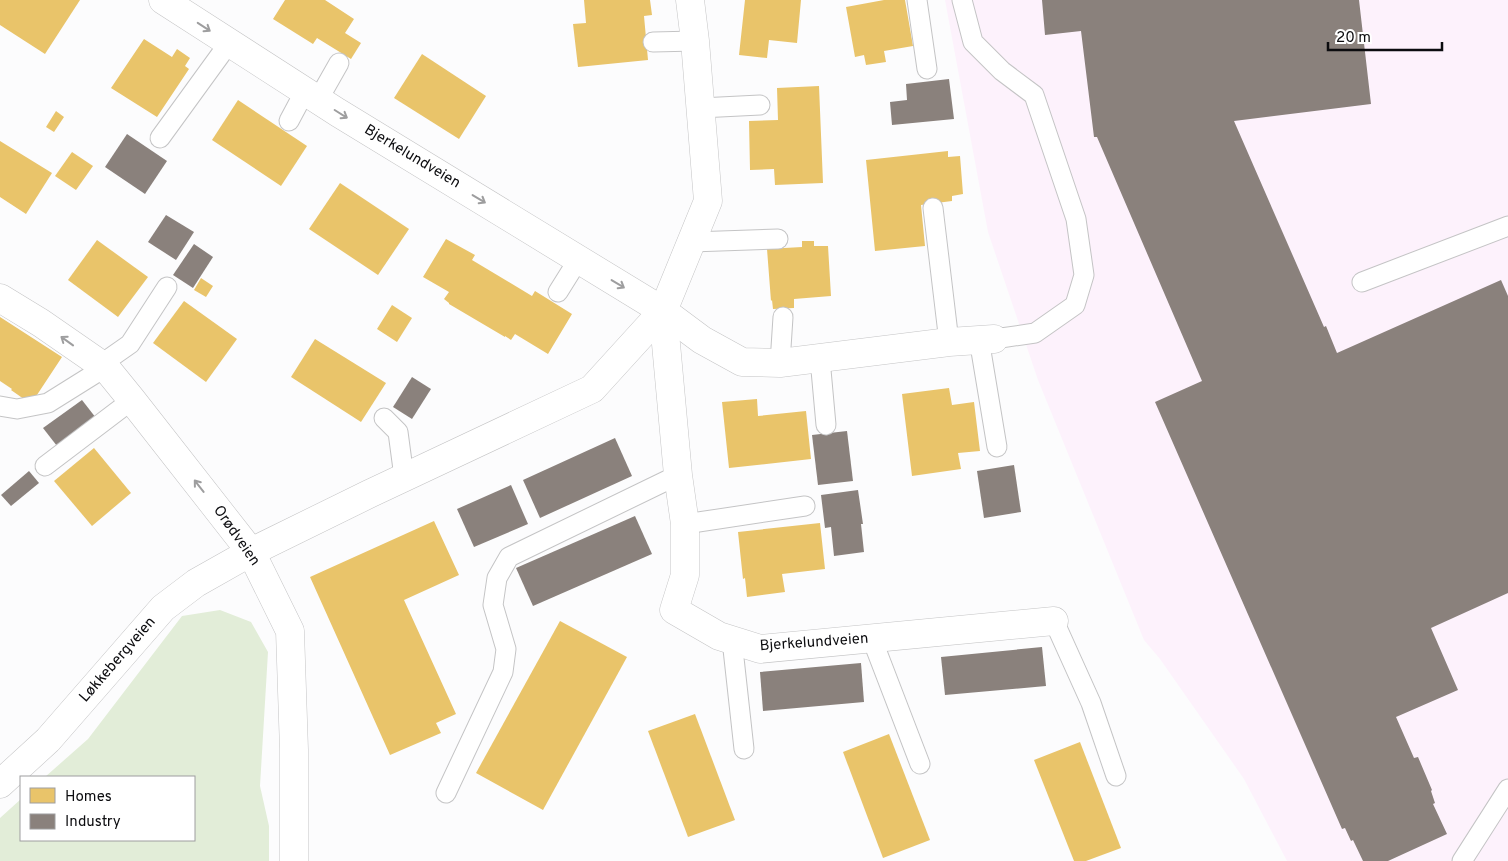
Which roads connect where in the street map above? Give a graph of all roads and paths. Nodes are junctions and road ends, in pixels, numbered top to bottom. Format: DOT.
graph roads {
  1 [pos="163,0"];
  2 [pos="690,0"];
  3 [pos="918,0"];
  4 [pos="962,0"];
  5 [pos="695,41"];
  6 [pos="653,42"];
  7 [pos="229,43"];
  8 [pos="339,64"];
  9 [pos="927,68"];
  10 [pos="312,96"];
  11 [pos="760,105"];
  12 [pos="700,108"];
  13 [pos="289,121"];
  14 [pos="160,138"];
  15 [pos="933,208"];
  16 [pos="1508,226"];
  17 [pos="778,239"];
  18 [pos="691,242"];
  19 [pos="578,260"];
  20 [pos="1362,282"];
  21 [pos="167,287"];
  22 [pos="558,292"];
  23 [pos="0,298"];
  24 [pos="663,311"];
  25 [pos="783,317"];
  26 [pos="987,339"];
  27 [pos="948,342"];
  28 [pos="820,359"];
  29 [pos="780,363"];
  30 [pos="102,366"];
  31 [pos="132,400"];
  32 [pos="0,406"];
  33 [pos="384,418"];
  34 [pos="826,425"];
  35 [pos="997,447"];
  36 [pos="45,466"];
  37 [pos="678,475"];
  38 [pos="404,477"];
  39 [pos="806,506"];
  40 [pos="685,524"];
  41 [pos="250,552"];
  42 [pos="1054,621"];
  43 [pos="872,639"];
  44 [pos="732,640"];
  45 [pos="744,749"];
  46 [pos="920,764"];
  47 [pos="1116,776"];
  48 [pos="0,784"];
  49 [pos="1508,789"];
  50 [pos="446,793"];
  51 [pos="294,861"];
  52 [pos="1462,861"];
  1 -- 7 [label="street, Bjerkelundveien, one-way"];
  2 -- 5 [label="street, Bjerkelundveien"];
  3 -- 9 [label="lane"];
  4 -- 26 [label="lane"];
  5 -- 6 [label="lane"];
  5 -- 12 [label="street, Bjerkelundveien"];
  7 -- 10 [label="street, Bjerkelundveien"];
  7 -- 14 [label="lane"];
  8 -- 10 [label="lane"];
  10 -- 13 [label="lane"];
  10 -- 19 [label="street, Bjerkelundveien, one-way"];
  11 -- 12 [label="lane"];
  12 -- 18 [label="street, Bjerkelundveien"];
  15 -- 27 [label="lane"];
  16 -- 20 [label="lane"];
  17 -- 18 [label="lane"];
  18 -- 24 [label="street, Bjerkelundveien"];
  19 -- 22 [label="lane"];
  19 -- 24 [label="street, Bjerkelundveien, one-way"];
  21 -- 30 [label="lane"];
  30 -- 23 [label="street, Orødveien, one-way"];
  24 -- 29 [label="street, Bjerkelundveien"];
  24 -- 37 [label="street, Bjerkelundveien"];
  24 -- 38 [label="street, Løkkebergveien"];
  25 -- 29 [label="lane"];
  26 -- 27 [label="street, Bjerkelundveien"];
  26 -- 35 [label="lane"];
  27 -- 28 [label="street, Bjerkelundveien"];
  28 -- 29 [label="street, Bjerkelundveien"];
  28 -- 34 [label="lane"];
  30 -- 31 [label="street, Orødveien"];
  30 -- 32 [label="lane"];
  31 -- 36 [label="lane"];
  41 -- 31 [label="street, Orødveien, one-way"];
  33 -- 38 [label="lane"];
  37 -- 40 [label="street, Bjerkelundveien"];
  37 -- 50 [label="lane"];
  38 -- 41 [label="street, Løkkebergveien"];
  39 -- 40 [label="lane"];
  40 -- 44 [label="street, Bjerkelundveien"];
  41 -- 48 [label="street, Løkkebergveien"];
  41 -- 51 [label="street, Orødveien"];
  42 -- 43 [label="street, Bjerkelundveien"];
  42 -- 47 [label="lane"];
  43 -- 44 [label="street, Bjerkelundveien"];
  43 -- 46 [label="lane"];
  44 -- 45 [label="lane"];
  49 -- 52 [label="lane"];
}
